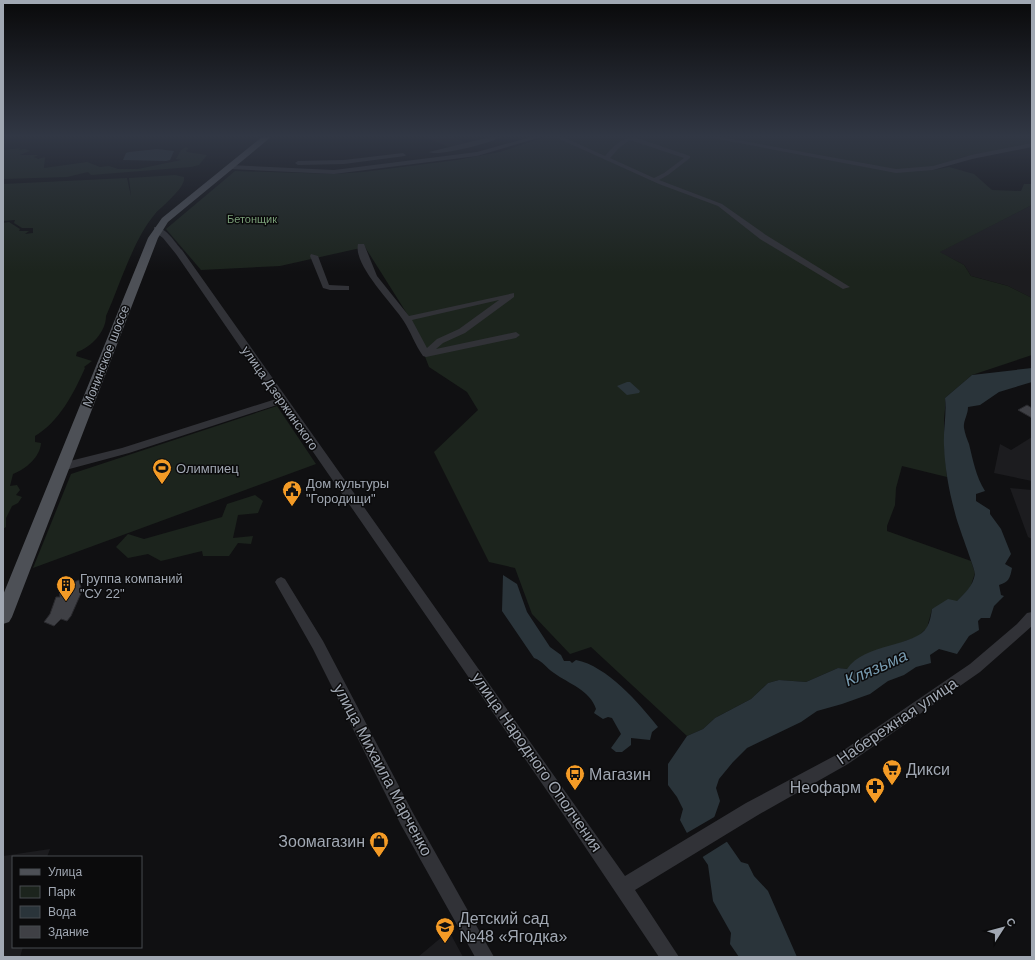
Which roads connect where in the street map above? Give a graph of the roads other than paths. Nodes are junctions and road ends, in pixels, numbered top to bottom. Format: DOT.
graph roads {
  1 [pos="212,182"];
  2 [pos="659,182"];
  3 [pos="155,234"];
  4 [pos="361,246"];
  5 [pos="314,256"];
  6 [pos="846,287"];
  7 [pos="346,288"];
  8 [pos="407,319"];
  9 [pos="516,335"];
  10 [pos="426,354"];
  11 [pos="282,400"];
  12 [pos="62,467"];
  13 [pos="400,569"];
  14 [pos="281,582"];
  15 [pos="3,617"];
  16 [pos="1029,626"];
  17 [pos="624,887"];
  18 [pos="485,957"];
  19 [pos="670,957"];
  1 -- 3 [label="main road, Монинское шоссе"];
  2 -- 6 [label="street"];
  3 -- 11 [label="street, улица Дзержинского"];
  3 -- 12 [label="main road, Монинское шоссе"];
  4 -- 8 [label="street"];
  5 -- 7 [label="street"];
  8 -- 10 [label="street"];
  8 -- 10 [label="street"];
  9 -- 10 [label="street"];
  11 -- 12 [label="street"];
  11 -- 13 [label="street, улица Дзержинского"];
  12 -- 15 [label="main road, Монинское шоссе"];
  13 -- 17 [label="street, улица Народного Ополчения"];
  14 -- 18 [label="street, улица Михаила Марченко"];
  16 -- 17 [label="street, Набережная улица"];
  17 -- 19 [label="street, улица Народного Ополчения"];
}
